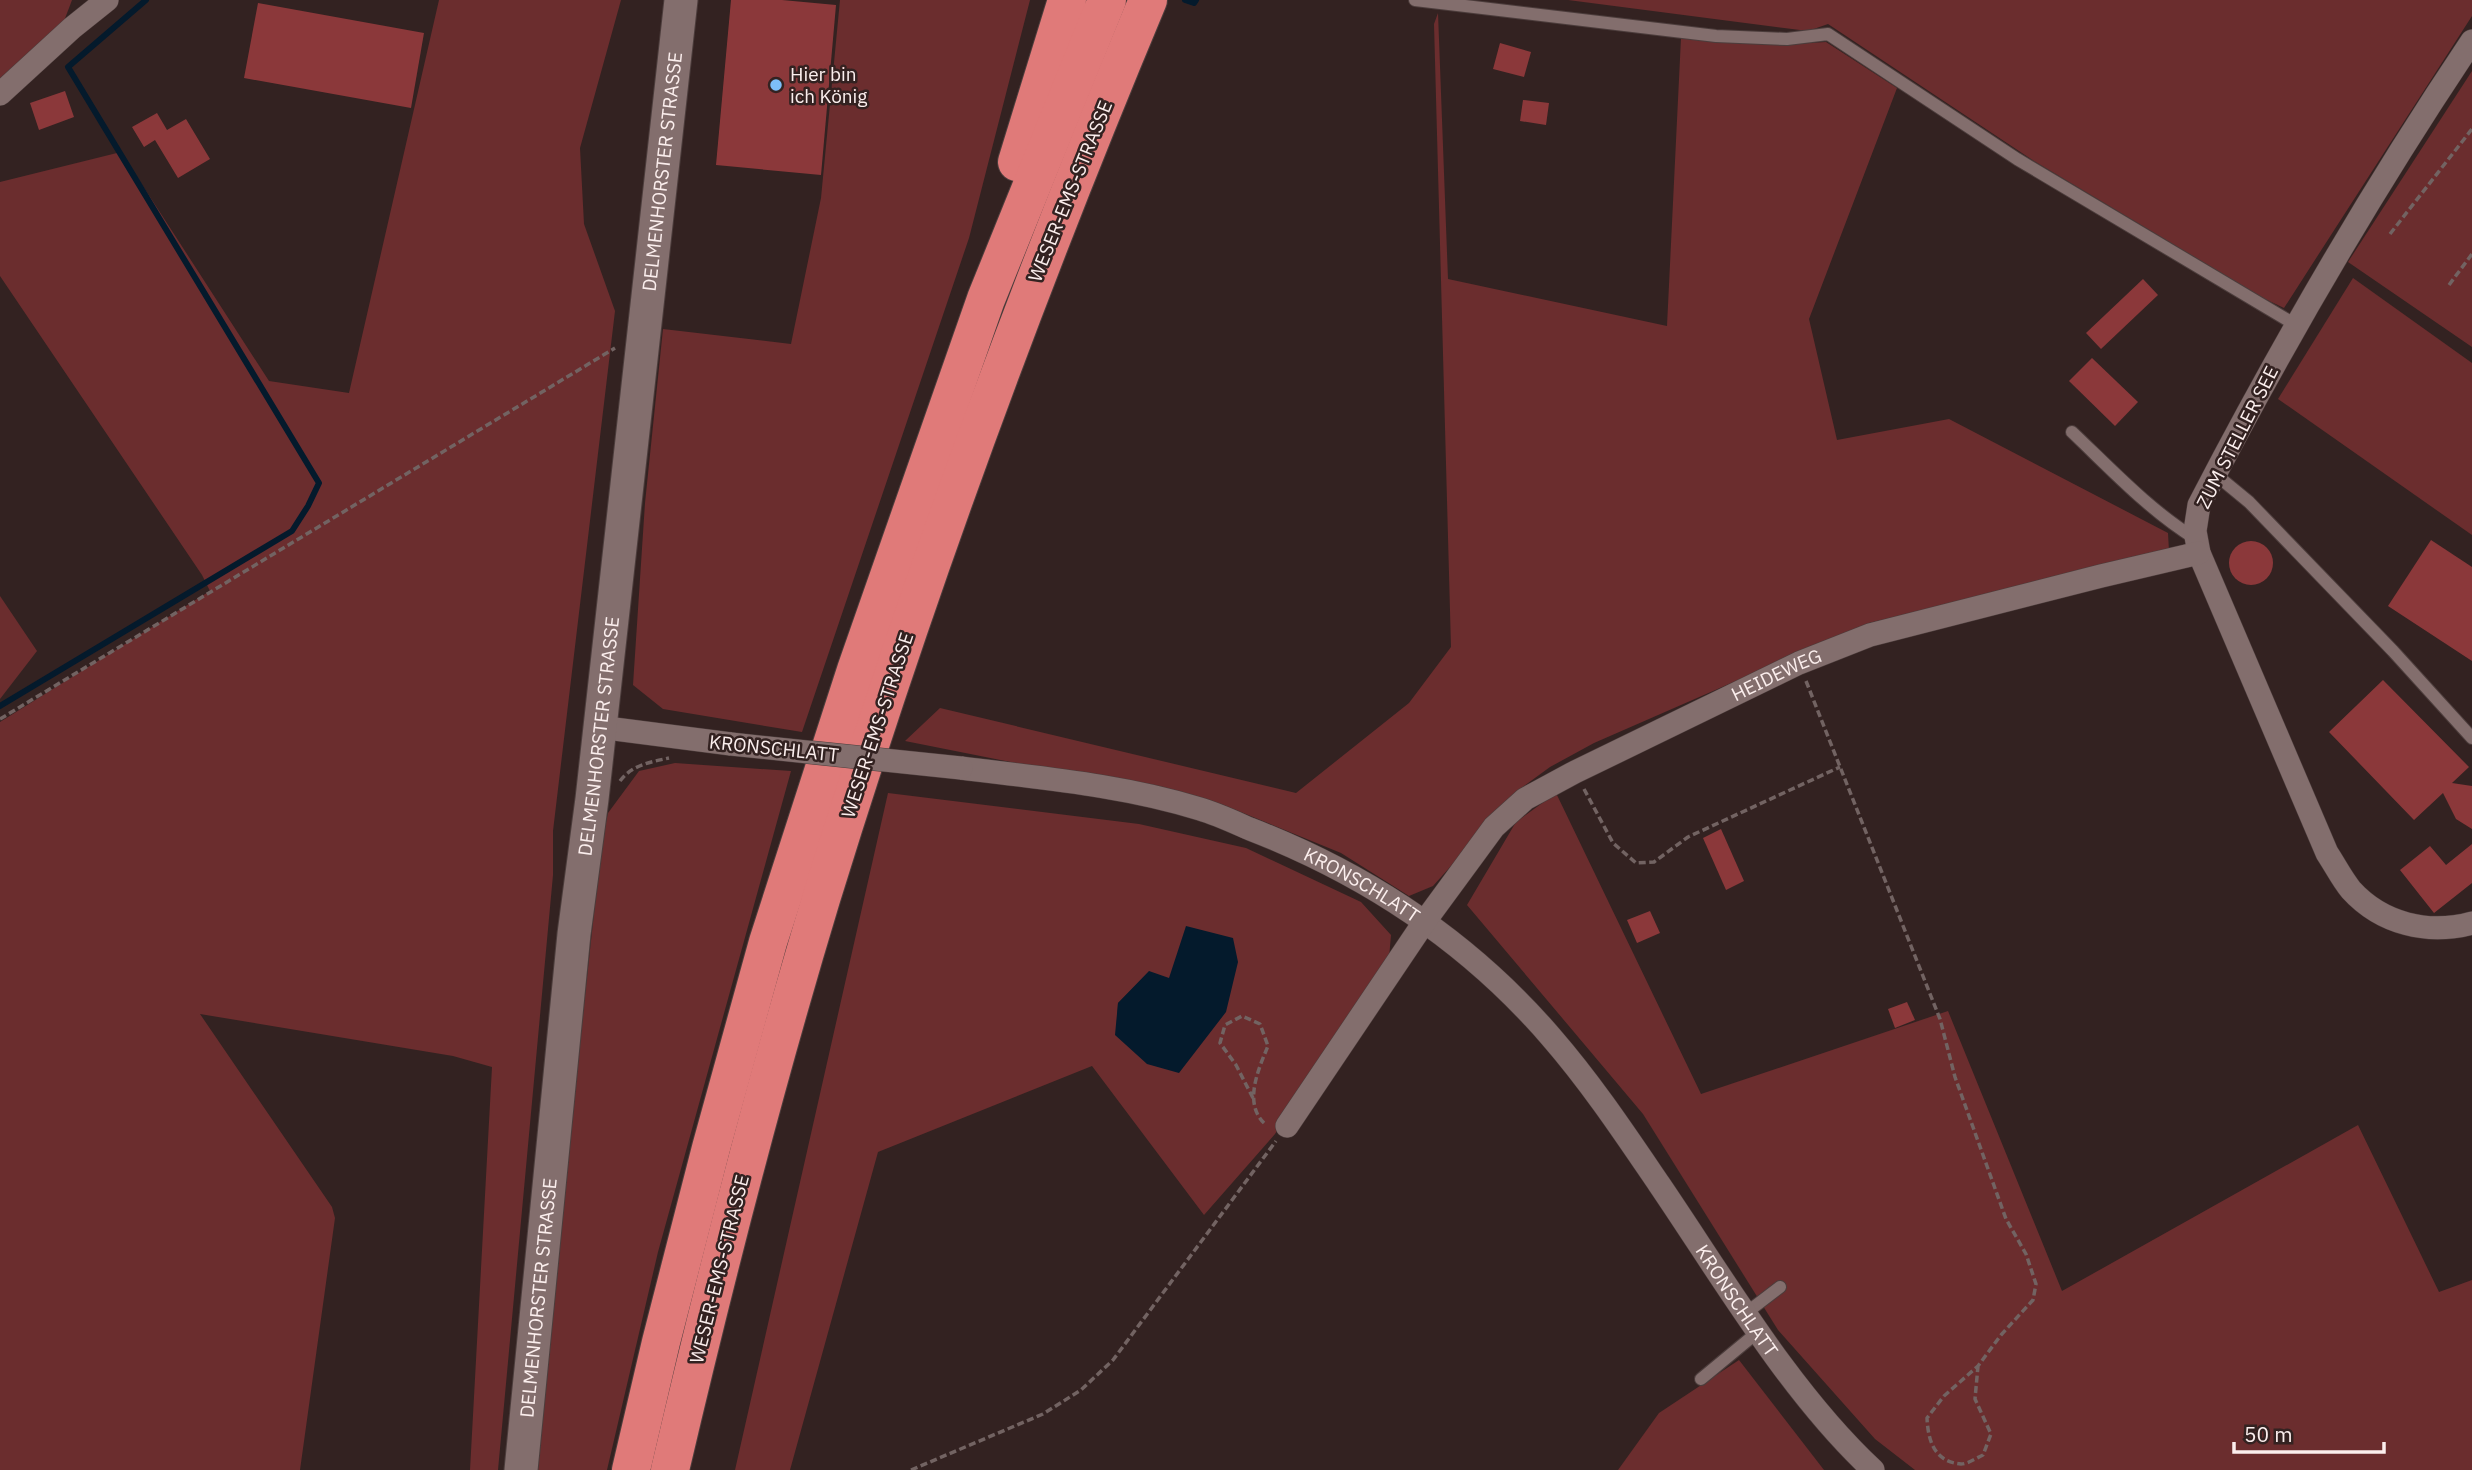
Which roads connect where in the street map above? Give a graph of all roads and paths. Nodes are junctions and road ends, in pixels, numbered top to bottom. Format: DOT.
graph roads {
  1 [pos="107,0"];
  2 [pos="681,0"];
  3 [pos="1067,0"];
  4 [pos="1107,0"];
  5 [pos="1415,0"];
  6 [pos="1147,4"];
  7 [pos="2472,41"];
  8 [pos="0,94"];
  9 [pos="2472,129"];
  10 [pos="2390,234"];
  11 [pos="2472,254"];
  12 [pos="2449,285"];
  13 [pos="986,299"];
  14 [pos="2296,325"];
  15 [pos="645,330"];
  16 [pos="2072,432"];
  17 [pos="2215,474"];
  18 [pos="2198,546"];
  19 [pos="1799,663"];
  20 [pos="0,719"];
  21 [pos="599,727"];
  22 [pos="2472,738"];
  23 [pos="674,757"];
  24 [pos="1840,766"];
  25 [pos="1575,772"];
  26 [pos="592,799"];
  27 [pos="1425,921"];
  28 [pos="2472,923"];
  29 [pos="1253,1098"];
  30 [pos="1287,1126"];
  31 [pos="1780,1287"];
  32 [pos="1753,1322"];
  33 [pos="1978,1366"];
  34 [pos="1701,1378"];
  35 [pos="521,1470"];
  36 [pos="631,1470"];
  37 [pos="670,1470"];
  38 [pos="911,1470"];
  39 [pos="1873,1470"];
  1 -- 8 [label="street"];
  2 -- 15 [label="street, DELMENHORSTER STRASSE"];
  3 -- 13 [label="highway"];
  4 -- 13 [label="highway, WESER-EMS-STRASSE"];
  5 -- 14 [label="lane"];
  6 -- 37 [label="highway, WESER-EMS-STRASSE"];
  7 -- 14 [label="street, ZUM STELLER SEE"];
  9 -- 10 [label="path"];
  11 -- 12 [label="path"];
  13 -- 36 [label="highway, WESER-EMS-STRASSE"];
  14 -- 17 [label="street, ZUM STELLER SEE"];
  15 -- 20 [label="path"];
  15 -- 21 [label="street, DELMENHORSTER STRASSE"];
  16 -- 18 [label="lane"];
  17 -- 18 [label="street, ZUM STELLER SEE"];
  17 -- 22 [label="lane"];
  18 -- 19 [label="street, HEIDEWEG"];
  18 -- 28 [label="street, ZUM STELLER SEE"];
  19 -- 24 [label="path"];
  19 -- 25 [label="street, HEIDEWEG"];
  21 -- 26 [label="street, DELMENHORSTER STRASSE"];
  21 -- 27 [label="street, KRONSCHLATT, bridge"];
  23 -- 26 [label="path"];
  24 -- 25 [label="path"];
  24 -- 33 [label="path"];
  25 -- 27 [label="street, HEIDEWEG"];
  26 -- 35 [label="street, DELMENHORSTER STRASSE"];
  27 -- 30 [label="street, HEIDEWEG"];
  27 -- 32 [label="street, KRONSCHLATT"];
  29 -- 29 [label="path"];
  29 -- 30 [label="path"];
  30 -- 38 [label="path"];
  31 -- 32 [label="lane"];
  32 -- 34 [label="lane"];
  32 -- 39 [label="street, KRONSCHLATT"];
  33 -- 33 [label="path"];
}
